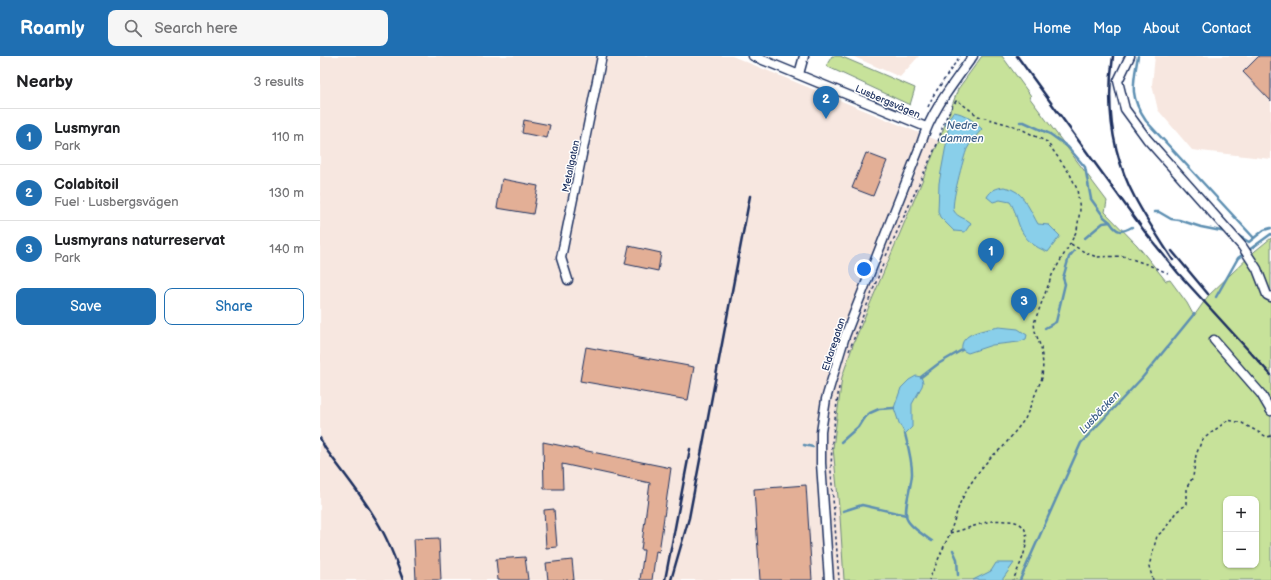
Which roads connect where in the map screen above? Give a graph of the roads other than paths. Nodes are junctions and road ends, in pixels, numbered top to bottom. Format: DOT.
graph roads {
  1 [pos="602,56"];
  2 [pos="753,56"];
  3 [pos="804,56"];
  4 [pos="973,56"];
  5 [pos="1130,56"];
  6 [pos="799,74"];
  7 [pos="926,127"];
  8 [pos="568,280"];
  9 [pos="1271,297"];
  10 [pos="1214,340"];
  11 [pos="1271,411"];
  12 [pos="829,580"];
  1 -- 8 [label="street, Metallgatan"];
  2 -- 6 [label="street, Lusbergsvägen"];
  3 -- 6 [label="street"];
  4 -- 7 [label="street, Eldaregatan"];
  5 -- 9 [label="street"];
  6 -- 7 [label="street, Lusbergsvägen"];
  7 -- 12 [label="street, Eldaregatan"];
  10 -- 11 [label="street"];
}
